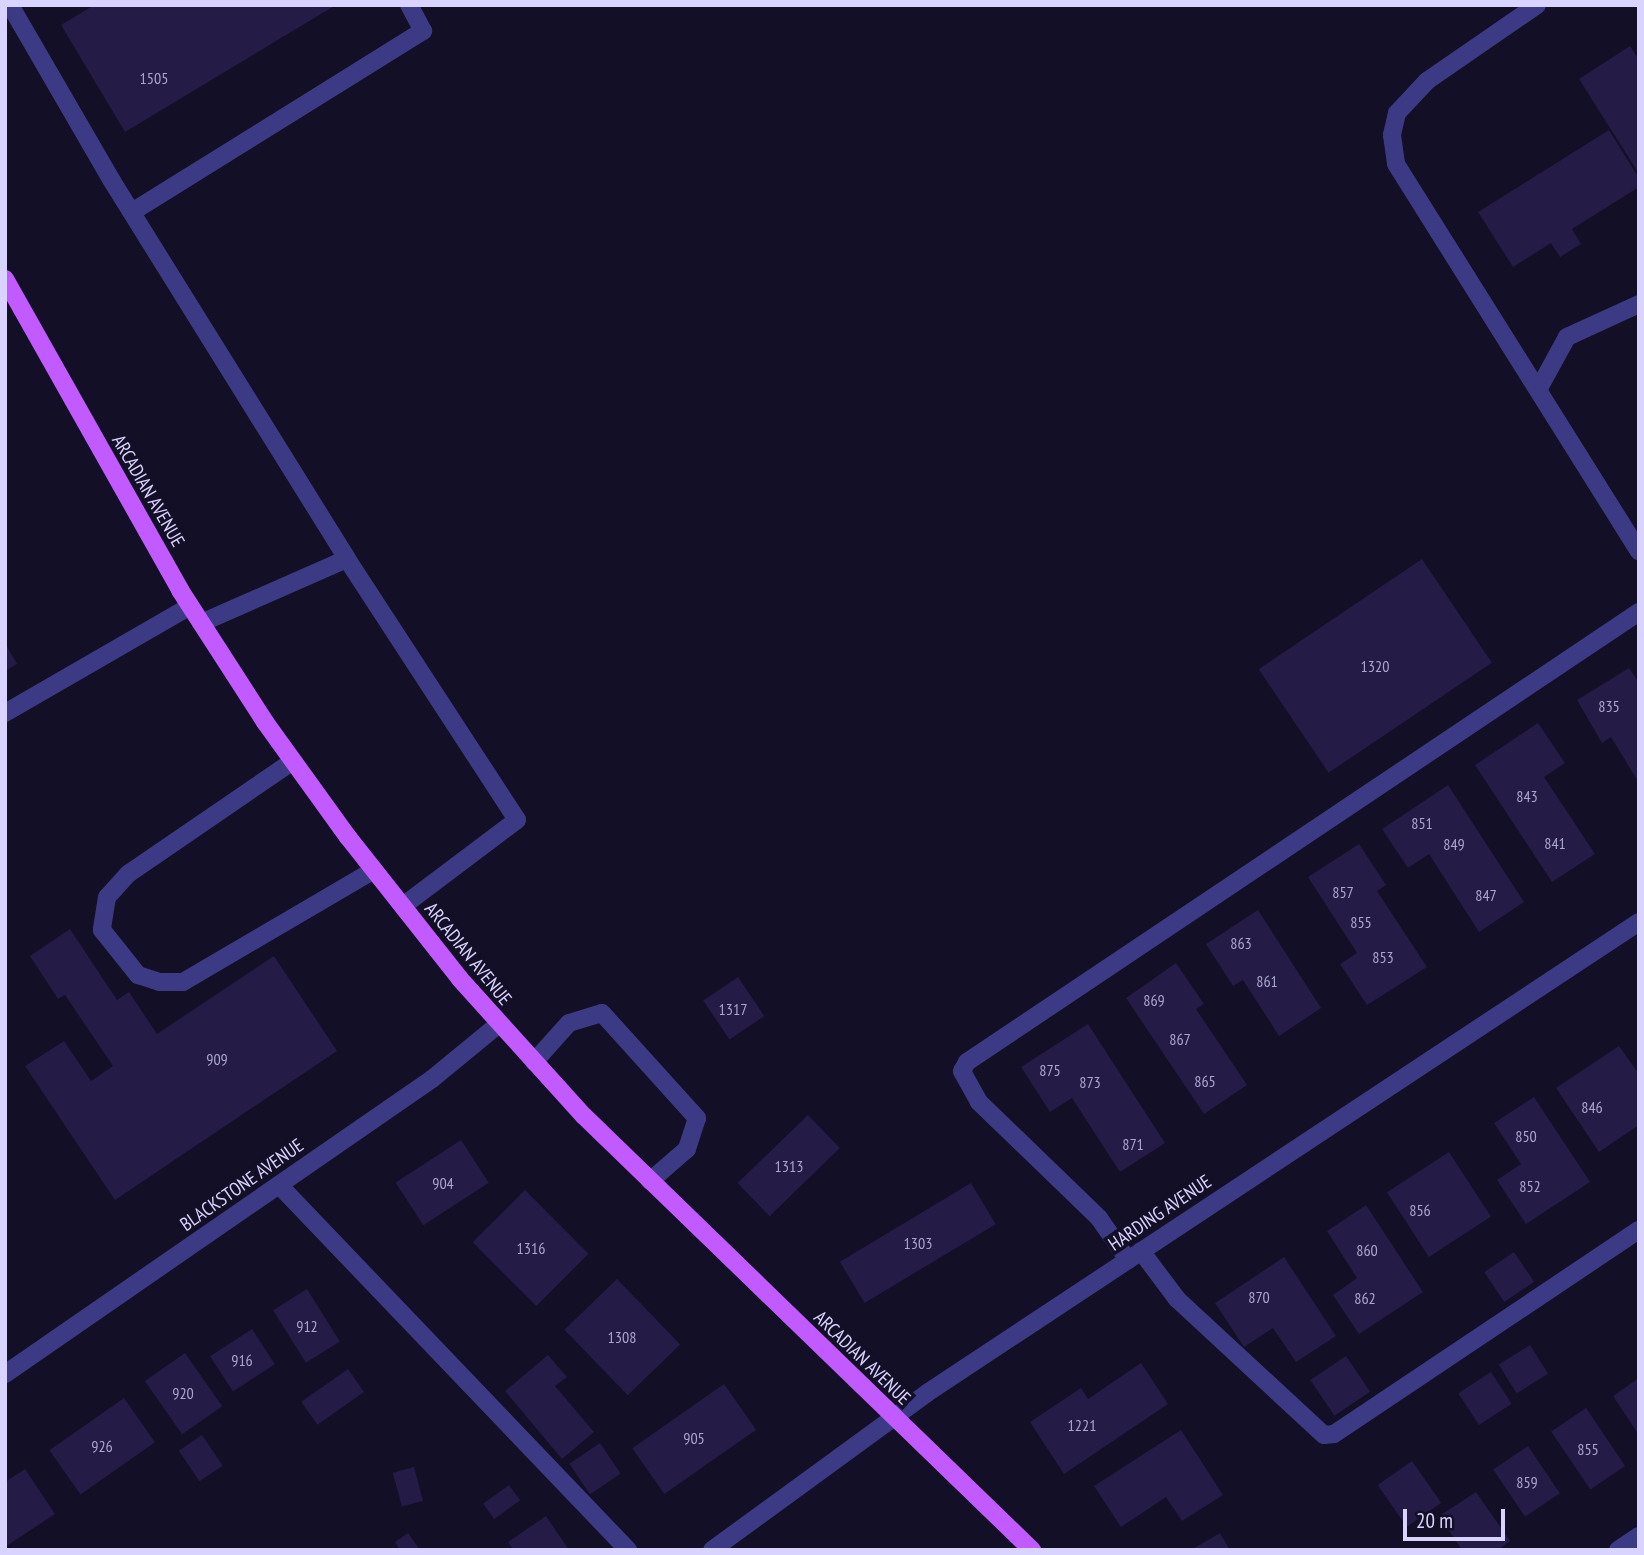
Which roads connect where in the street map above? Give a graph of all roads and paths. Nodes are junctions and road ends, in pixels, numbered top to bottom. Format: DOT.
graph roads {
  1 [pos="10,5"];
  2 [pos="409,5"];
  3 [pos="1537,5"];
  4 [pos="132,212"];
  5 [pos="5,279"];
  6 [pos="1639,304"];
  7 [pos="1538,390"];
  8 [pos="1639,551"];
  9 [pos="347,559"];
  10 [pos="190,606"];
  11 [pos="1639,612"];
  12 [pos="201,623"];
  13 [pos="5,713"];
  14 [pos="293,761"];
  15 [pos="374,870"];
  16 [pos="403,906"];
  17 [pos="1639,922"];
  18 [pos="499,1024"];
  19 [pos="534,1062"];
  20 [pos="650,1181"];
  21 [pos="279,1185"];
  22 [pos="1639,1230"];
  23 [pos="1134,1255"];
  24 [pos="5,1374"];
  25 [pos="895,1418"];
  26 [pos="1639,1536"];
  27 [pos="628,1550"];
  28 [pos="712,1550"];
  29 [pos="1032,1550"];
  30 [pos="1618,1550"];
  1 -- 4 [label="street"];
  2 -- 4 [label="street"];
  3 -- 7 [label="street"];
  4 -- 9 [label="street"];
  5 -- 10 [label="main road, ARCADIAN AVENUE"];
  6 -- 7 [label="street"];
  7 -- 8 [label="street"];
  9 -- 12 [label="street"];
  9 -- 16 [label="street"];
  10 -- 12 [label="main road, ARCADIAN AVENUE"];
  10 -- 13 [label="street"];
  11 -- 23 [label="street"];
  12 -- 14 [label="main road, ARCADIAN AVENUE"];
  14 -- 15 [label="main road, ARCADIAN AVENUE"];
  14 -- 15 [label="street"];
  15 -- 16 [label="main road, ARCADIAN AVENUE"];
  16 -- 18 [label="main road, ARCADIAN AVENUE"];
  17 -- 23 [label="street, HARDING AVENUE"];
  18 -- 19 [label="main road, ARCADIAN AVENUE"];
  18 -- 21 [label="street, BLACKSTONE AVENUE"];
  19 -- 20 [label="main road, ARCADIAN AVENUE"];
  19 -- 20 [label="street"];
  20 -- 25 [label="main road, ARCADIAN AVENUE"];
  21 -- 24 [label="street, BLACKSTONE AVENUE"];
  21 -- 27 [label="street"];
  22 -- 23 [label="street"];
  23 -- 25 [label="street, HARDING AVENUE"];
  25 -- 28 [label="street, HARDING AVENUE"];
  25 -- 29 [label="main road, ARCADIAN AVENUE"];
  26 -- 30 [label="street"];
}
